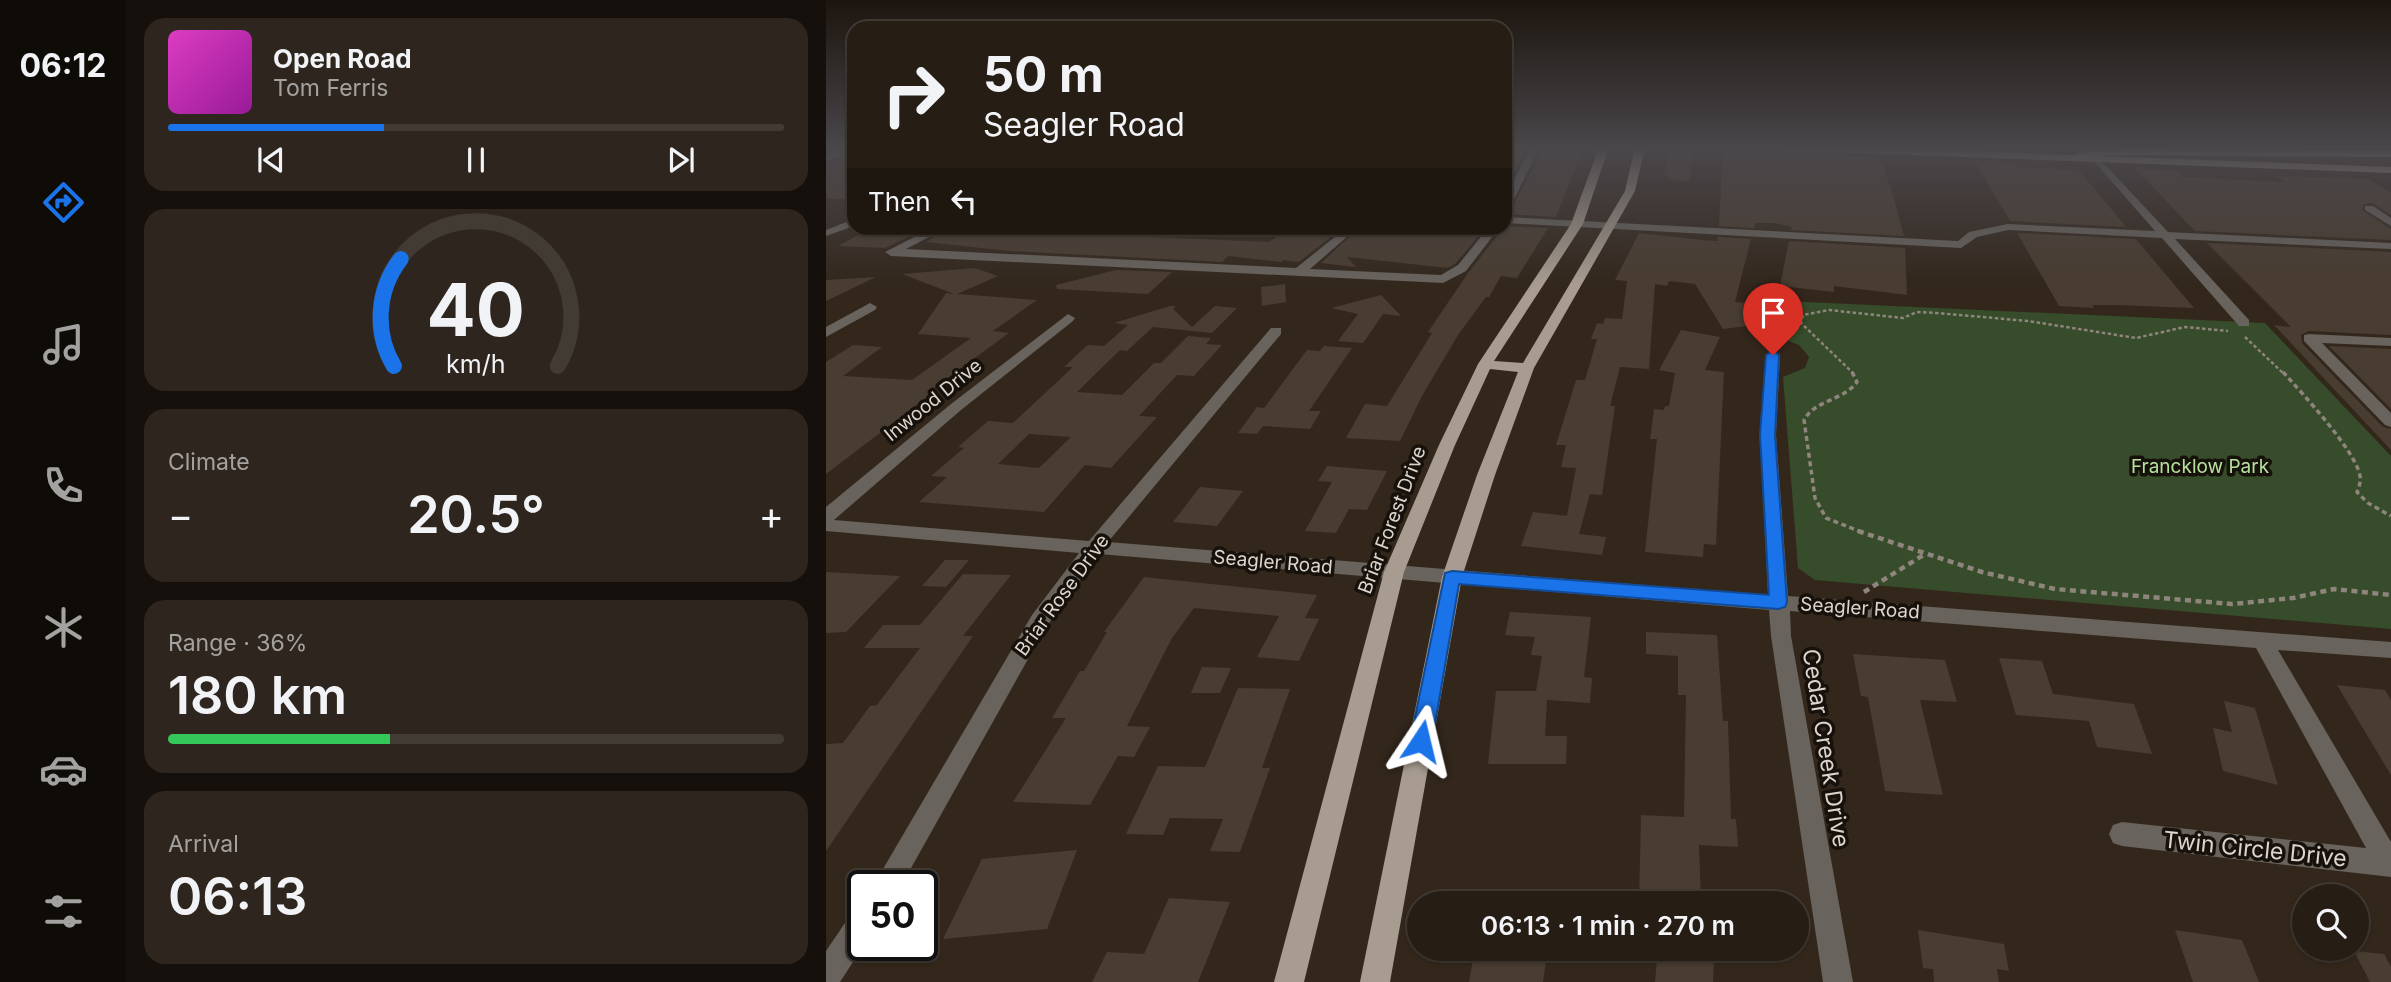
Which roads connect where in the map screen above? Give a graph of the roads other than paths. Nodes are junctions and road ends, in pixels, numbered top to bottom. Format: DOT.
graph roads {
  1 [pos="1588,193"];
  2 [pos="1629,193"];
  3 [pos="2127,193"];
  4 [pos="2369,208"];
  5 [pos="1512,220"];
  6 [pos="2391,223"];
  7 [pos="1577,224"];
  8 [pos="847,225"];
  9 [pos="1610,227"];
  10 [pos="828,233"];
  11 [pos="926,235"];
  12 [pos="1344,235"];
  13 [pos="1488,235"];
  14 [pos="2165,235"];
  15 [pos="2391,246"];
  16 [pos="1298,273"];
  17 [pos="870,307"];
  18 [pos="1068,318"];
  19 [pos="2242,329"];
  20 [pos="1276,331"];
  21 [pos="826,334"];
  22 [pos="2391,342"];
  23 [pos="1773,355"];
  24 [pos="1485,364"];
  25 [pos="1528,369"];
  26 [pos="2391,422"];
  27 [pos="826,517"];
  28 [pos="826,525"];
  29 [pos="1094,547"];
  30 [pos="1394,572"];
  31 [pos="1452,578"];
  32 [pos="1778,602"];
  33 [pos="2262,640"];
  34 [pos="2391,650"];
  35 [pos="2122,834"];
  36 [pos="2390,864"];
  37 [pos="895,870"];
  38 [pos="847,945"];
  39 [pos="826,977"];
  40 [pos="1289,982"];
  41 [pos="1375,982"];
  42 [pos="1838,982"];
  1 -- 7 [label="main road, Briar Forest Drive"];
  2 -- 9 [label="main road"];
  3 -- 14 [label="street"];
  4 -- 6 [label="street"];
  5 -- 7 [label="street"];
  7 -- 9 [label="street"];
  7 -- 24 [label="main road, Briar Forest Drive"];
  8 -- 10 [label="street"];
  9 -- 14 [label="street"];
  9 -- 25 [label="main road"];
  11 -- 16 [label="street"];
  12 -- 16 [label="street"];
  13 -- 16 [label="street"];
  14 -- 15 [label="street"];
  14 -- 19 [label="street"];
  17 -- 21 [label="street"];
  18 -- 27 [label="street, Inwood Drive"];
  20 -- 29 [label="street, Briar Rose Drive"];
  22 -- 26 [label="street"];
  23 -- 32 [label="street, Cedar Creek Drive"];
  24 -- 25 [label="main road"];
  24 -- 30 [label="main road, Briar Forest Drive"];
  25 -- 31 [label="main road"];
  28 -- 29 [label="street, Seagler Road"];
  29 -- 30 [label="street, Seagler Road"];
  29 -- 37 [label="street, Briar Rose Drive"];
  30 -- 31 [label="street, Seagler Road"];
  30 -- 40 [label="main road, Briar Forest Drive"];
  31 -- 32 [label="street, Seagler Road"];
  31 -- 41 [label="main road"];
  32 -- 33 [label="street, Seagler Road"];
  32 -- 42 [label="street, Cedar Creek Drive"];
  33 -- 34 [label="street, Seagler Road"];
  33 -- 36 [label="street, Twin Circle Drive"];
  35 -- 36 [label="street, Twin Circle Drive"];
  38 -- 39 [label="street"];
}
